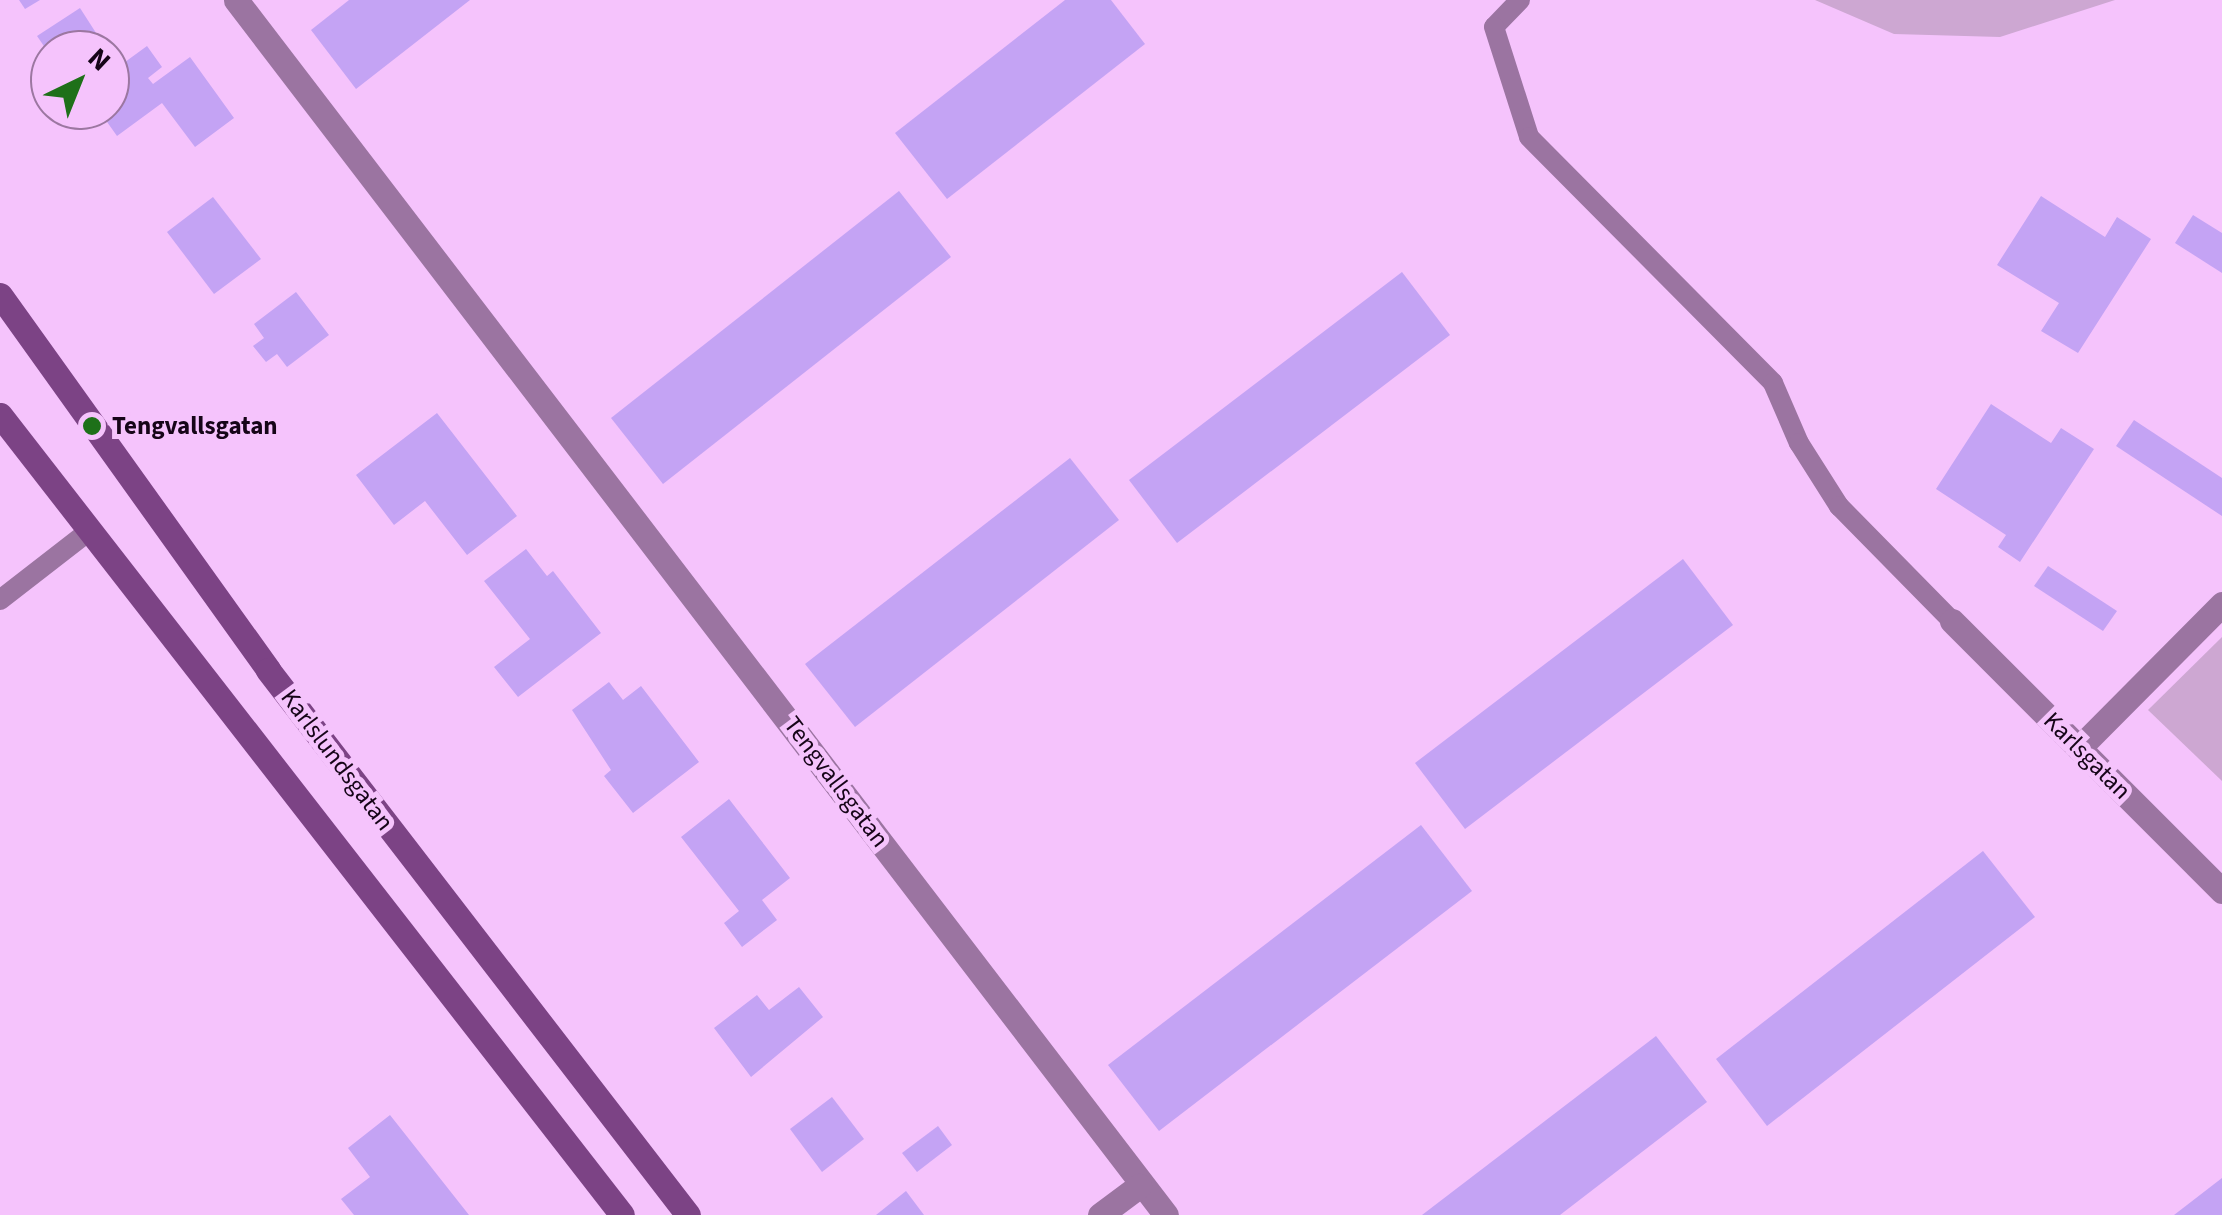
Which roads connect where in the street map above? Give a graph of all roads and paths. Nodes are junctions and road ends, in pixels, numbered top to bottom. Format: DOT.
graph roads {
  1 [pos="236,0"];
  2 [pos="1520,0"];
  3 [pos="0,295"];
  4 [pos="0,415"];
  5 [pos="89,531"];
  6 [pos="0,600"];
  7 [pos="2222,604"];
  8 [pos="1952,621"];
  9 [pos="2079,748"];
  10 [pos="2222,891"];
  11 [pos="1139,1186"];
  12 [pos="622,1215"];
  13 [pos="688,1215"];
  14 [pos="1100,1215"];
  15 [pos="1166,1215"];
  1 -- 11 [label="street, Tengvallsgatan"];
  2 -- 8 [label="lane"];
  3 -- 13 [label="main road, Karlslundsgatan"];
  4 -- 5 [label="main road"];
  5 -- 6 [label="lane"];
  5 -- 12 [label="main road"];
  7 -- 9 [label="street"];
  8 -- 9 [label="street, Karlsgatan"];
  9 -- 10 [label="street, Karlsgatan"];
  11 -- 14 [label="street"];
  11 -- 15 [label="street, Tengvallsgatan"];
}
